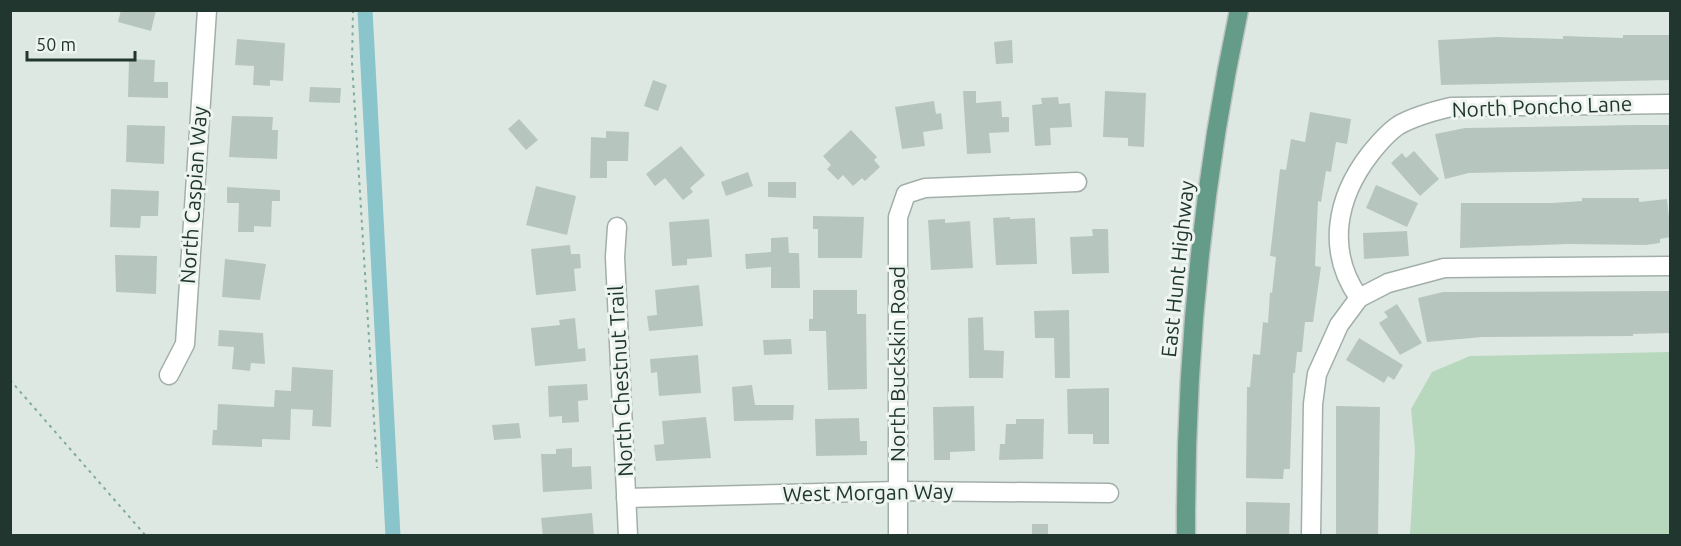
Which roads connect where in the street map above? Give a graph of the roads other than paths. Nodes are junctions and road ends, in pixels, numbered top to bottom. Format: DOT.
graph roads {
  1 [pos="207,10"];
  2 [pos="1239,10"];
  3 [pos="1671,104"];
  4 [pos="1077,182"];
  5 [pos="617,226"];
  6 [pos="1671,266"];
  7 [pos="1359,298"];
  8 [pos="169,375"];
  9 [pos="898,491"];
  10 [pos="1109,493"];
  11 [pos="626,498"];
  12 [pos="628,536"];
  13 [pos="898,536"];
  14 [pos="1186,536"];
  15 [pos="1311,536"];
  1 -- 8 [label="street, North Caspian Way"];
  2 -- 14 [label="main road, East Hunt Highway"];
  3 -- 7 [label="street, North Poncho Lane"];
  4 -- 9 [label="street, North Buckskin Road"];
  5 -- 11 [label="street, North Chestnut Trail"];
  6 -- 7 [label="street"];
  7 -- 15 [label="street"];
  9 -- 10 [label="street, West Morgan Way"];
  9 -- 11 [label="street, West Morgan Way"];
  9 -- 13 [label="street, North Buckskin Road"];
  11 -- 12 [label="street, North Chestnut Trail"];
}
